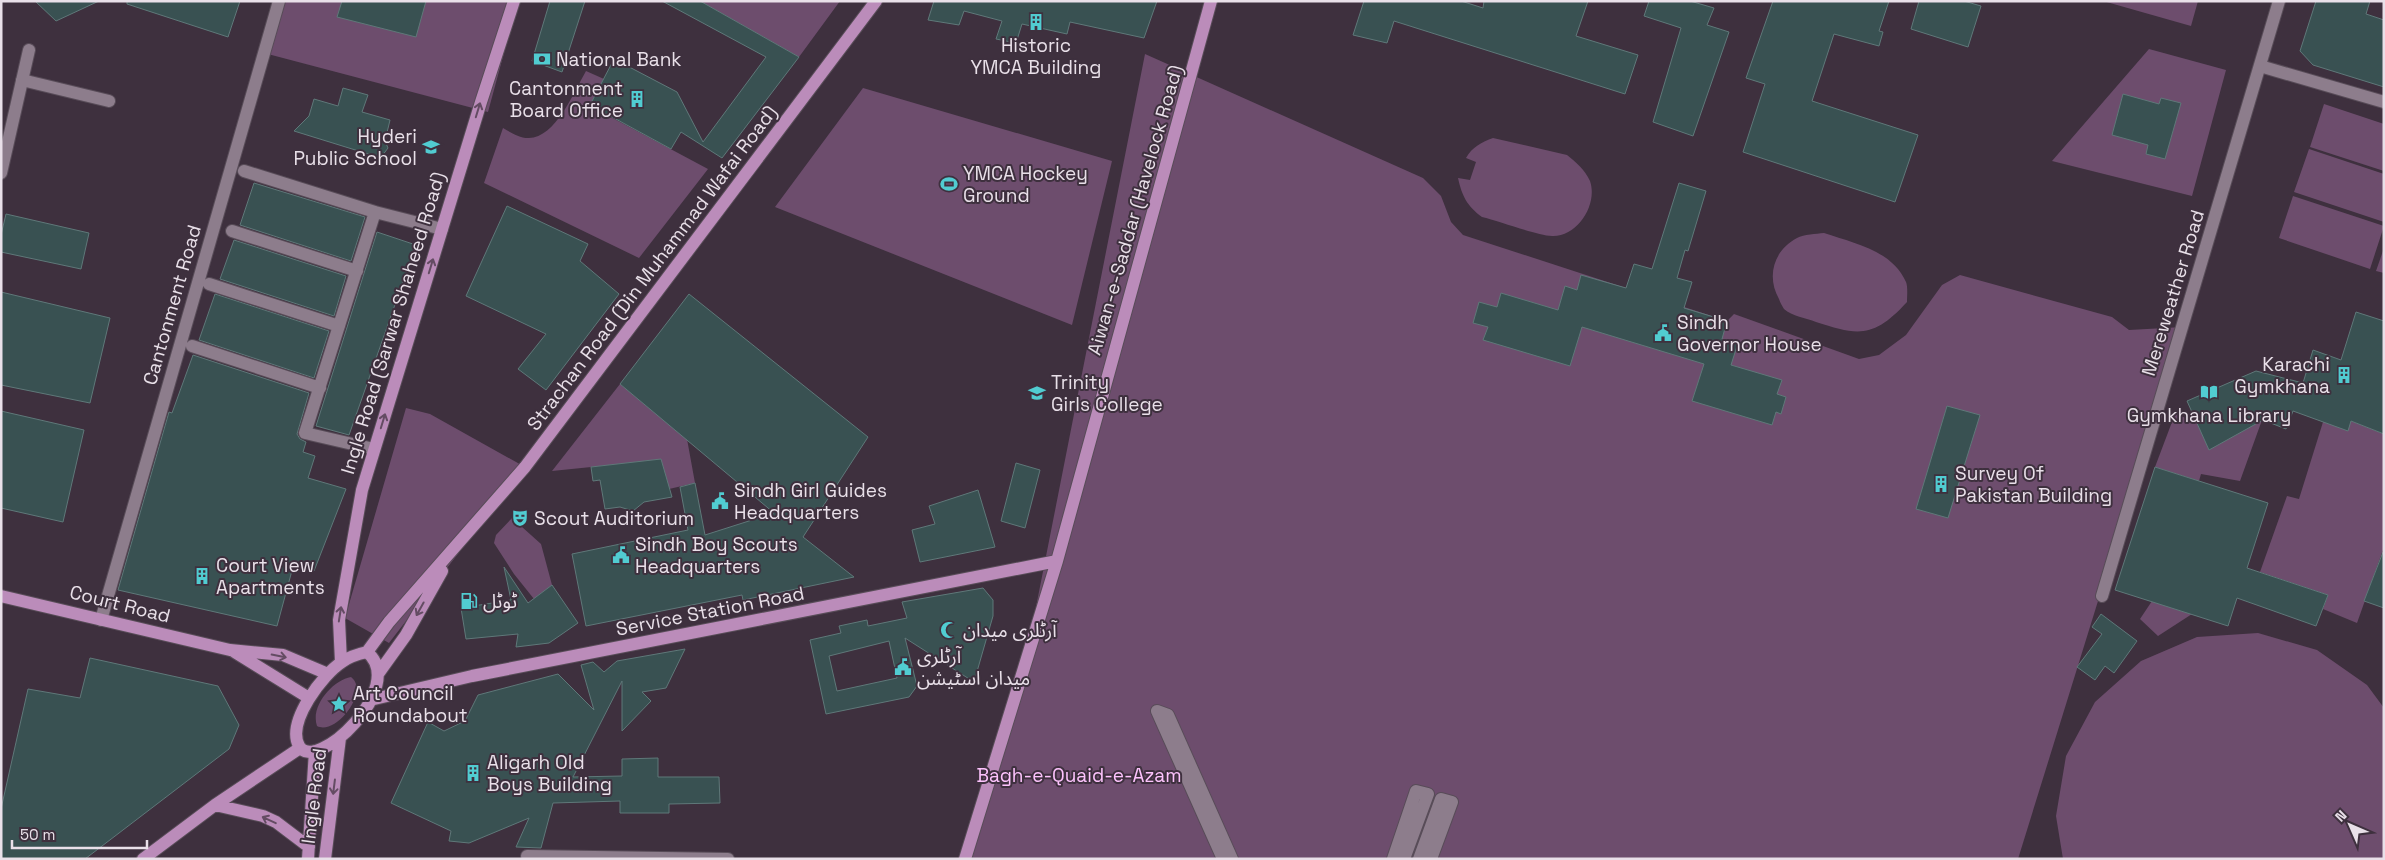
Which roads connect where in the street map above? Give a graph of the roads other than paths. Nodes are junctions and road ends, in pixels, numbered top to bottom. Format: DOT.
graph roads {
  1 [pos="279,1"];
  2 [pos="514,1"];
  3 [pos="876,1"];
  4 [pos="1211,1"];
  5 [pos="2279,1"];
  6 [pos="29,50"];
  7 [pos="2260,66"];
  8 [pos="22,80"];
  9 [pos="109,101"];
  10 [pos="2384,102"];
  11 [pos="244,172"];
  12 [pos="1,173"];
  13 [pos="375,212"];
  14 [pos="442,229"];
  15 [pos="232,231"];
  16 [pos="357,271"];
  17 [pos="209,284"];
  18 [pos="339,326"];
  19 [pos="192,346"];
  20 [pos="320,388"];
  21 [pos="374,449"];
  22 [pos="453,552"];
  23 [pos="1057,561"];
  24 [pos="1,596"];
  25 [pos="2102,596"];
  26 [pos="101,620"];
  27 [pos="230,650"];
  28 [pos="367,652"];
  29 [pos="341,662"];
  30 [pos="328,674"];
  31 [pos="378,674"];
  32 [pos="310,698"];
  33 [pos="370,700"];
  34 [pos="340,738"];
  35 [pos="300,748"];
  36 [pos="315,751"];
  37 [pos="215,804"];
  38 [pos="309,853"];
  39 [pos="527,856"];
  40 [pos="144,859"];
  41 [pos="325,859"];
  42 [pos="728,859"];
  43 [pos="965,859"];
  44 [pos="1223,859"];
  45 [pos="1232,859"];
  46 [pos="1393,859"];
  47 [pos="1404,859"];
  48 [pos="1419,859"];
  49 [pos="1431,859"];
  1 -- 26 [label="street, Cantonment Road"];
  14 -- 2 [label="main road, Ingle Road (Sarwar Shaheed Road), one-way"];
  3 -- 22 [label="main road, Strachan Road (Din Muhammad Wafai Road)"];
  4 -- 23 [label="main road, Aiwan-e-Saddar (Havelock Road)"];
  5 -- 7 [label="street, Mereweather Road"];
  6 -- 8 [label="street"];
  7 -- 10 [label="street"];
  7 -- 25 [label="street, Mereweather Road"];
  8 -- 9 [label="street"];
  8 -- 12 [label="street"];
  11 -- 13 [label="street"];
  13 -- 14 [label="street"];
  13 -- 16 [label="street"];
  21 -- 14 [label="main road, Ingle Road (Sarwar Shaheed Road), one-way"];
  15 -- 16 [label="street"];
  16 -- 18 [label="street"];
  17 -- 18 [label="street"];
  18 -- 20 [label="street"];
  19 -- 20 [label="street"];
  20 -- 21 [label="street"];
  29 -- 21 [label="main road, Ingle Road (Sarwar Shaheed Road), one-way"];
  22 -- 28 [label="main road, Strachan Road (Din Muhammad Wafai Road)"];
  22 -- 31 [label="main road, Strachan Road (Din Muhammad Wafai Road), one-way"];
  23 -- 33 [label="main road, Service Station Road"];
  23 -- 43 [label="main road, Aiwan-e-Saddar (Havelock Road)"];
  24 -- 26 [label="main road, Court Road"];
  26 -- 27 [label="main road, Court Road"];
  27 -- 30 [label="main road, Court Road, one-way"];
  27 -- 32 [label="main road, Court Road"];
  28 -- 29 [label="main road"];
  28 -- 31 [label="main road"];
  29 -- 30 [label="main road"];
  30 -- 32 [label="main road"];
  31 -- 33 [label="main road"];
  32 -- 35 [label="main road"];
  33 -- 34 [label="main road"];
  34 -- 36 [label="main road"];
  34 -- 41 [label="main road, Ingle Road, one-way"];
  35 -- 36 [label="main road"];
  35 -- 37 [label="main road"];
  36 -- 38 [label="main road, Ingle Road"];
  38 -- 37 [label="main road, one-way"];
  37 -- 40 [label="main road"];
  39 -- 42 [label="street"];
  44 -- 45 [label="street"];
  46 -- 47 [label="street"];
  48 -- 49 [label="street"];
}
